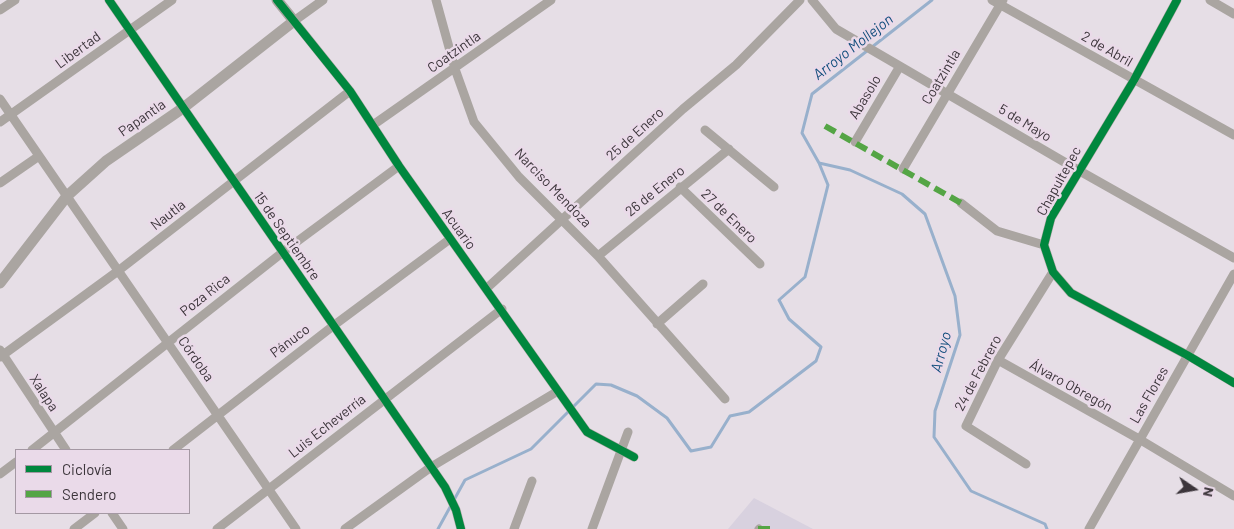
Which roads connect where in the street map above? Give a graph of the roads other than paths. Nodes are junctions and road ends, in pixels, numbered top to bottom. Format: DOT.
graph roads {
  1 [pos="15,0"];
  2 [pos="109,0"];
  3 [pos="172,0"];
  4 [pos="277,0"];
  5 [pos="323,0"];
  6 [pos="436,0"];
  7 [pos="551,0"];
  8 [pos="800,0"];
  9 [pos="812,0"];
  10 [pos="1177,0"];
  11 [pos="1210,0"];
  12 [pos="999,1"];
  13 [pos="0,10"];
  14 [pos="1234,14"];
  15 [pos="294,21"];
  16 [pos="129,30"];
  17 [pos="900,66"];
  18 [pos="455,69"];
  19 [pos="1134,80"];
  20 [pos="350,91"];
  21 [pos="947,93"];
  22 [pos="0,100"];
  23 [pos="183,108"];
  24 [pos="10,115"];
  25 [pos="0,122"];
  26 [pos="373,125"];
  27 [pos="705,130"];
  28 [pos="1234,135"];
  29 [pos="855,142"];
  30 [pos="729,149"];
  31 [pos="39,156"];
  32 [pos="399,166"];
  33 [pos="903,168"];
  34 [pos="1078,170"];
  35 [pos="234,181"];
  36 [pos="0,183"];
  37 [pos="680,187"];
  38 [pos="774,187"];
  39 [pos="66,196"];
  40 [pos="961,203"];
  41 [pos="562,218"];
  42 [pos="450,239"];
  43 [pos="1044,245"];
  44 [pos="283,252"];
  45 [pos="598,256"];
  46 [pos="1234,258"];
  47 [pos="760,264"];
  48 [pos="118,271"];
  49 [pos="1053,272"];
  50 [pos="1234,274"];
  51 [pos="0,282"];
  52 [pos="703,284"];
  53 [pos="487,288"];
  54 [pos="502,310"];
  55 [pos="657,324"];
  56 [pos="333,326"];
  57 [pos="167,342"];
  58 [pos="1,354"];
  59 [pos="1188,355"];
  60 [pos="998,360"];
  61 [pos="1234,383"];
  62 [pos="558,391"];
  63 [pos="384,398"];
  64 [pos="725,399"];
  65 [pos="217,414"];
  66 [pos="628,432"];
  67 [pos="54,434"];
  68 [pos="1139,440"];
  69 [pos="33,449"];
  70 [pos="65,449"];
  71 [pos="174,449"];
  72 [pos="621,451"];
  73 [pos="634,457"];
  74 [pos="15,463"];
  75 [pos="1026,464"];
  76 [pos="431,467"];
  77 [pos="0,474"];
  78 [pos="532,481"];
  79 [pos="269,489"];
  80 [pos="1234,496"];
  81 [pos="94,514"];
  82 [pos="113,514"];
  83 [pos="74,529"];
  84 [pos="123,529"];
  85 [pos="217,529"];
  86 [pos="296,529"];
  87 [pos="345,529"];
  88 [pos="461,529"];
  89 [pos="514,529"];
  90 [pos="592,529"];
  91 [pos="1089,529"];
  1 -- 13 [label="street"];
  2 -- 16 [label="street, 15 de Septiembre"];
  3 -- 16 [label="street, Libertad"];
  4 -- 15 [label="street, Acuario"];
  5 -- 15 [label="street, Papantla"];
  6 -- 18 [label="street, Narciso Mendoza"];
  7 -- 18 [label="street, Coatzintla"];
  8 -- 41 [label="street, 25 de Enero"];
  9 -- 17 [label="street, 5 de Mayo"];
  10 -- 19 [label="street, Chapultepec"];
  11 -- 14 [label="street"];
  12 -- 19 [label="street, 2 de Abril"];
  12 -- 21 [label="street, Coatzintla"];
  15 -- 20 [label="street, Acuario"];
  15 -- 23 [label="street, Papantla"];
  16 -- 23 [label="street, 15 de Septiembre"];
  16 -- 24 [label="street, Libertad"];
  17 -- 21 [label="street, 5 de Mayo"];
  17 -- 29 [label="street, Abasolo"];
  18 -- 26 [label="street, Coatzintla"];
  18 -- 41 [label="street, Narciso Mendoza"];
  19 -- 28 [label="street, 2 de Abril"];
  19 -- 34 [label="street, Chapultepec"];
  20 -- 26 [label="street, Acuario"];
  20 -- 35 [label="street, Nautla"];
  21 -- 33 [label="street, Coatzintla"];
  21 -- 34 [label="street, 5 de Mayo"];
  22 -- 24 [label="street, Córdoba"];
  23 -- 35 [label="street, 15 de Septiembre"];
  23 -- 39 [label="street, Papantla"];
  24 -- 25 [label="street, Libertad"];
  24 -- 31 [label="street, Córdoba"];
  26 -- 32 [label="street, Acuario"];
  27 -- 30 [label="street"];
  30 -- 37 [label="street, 26 de Enero"];
  30 -- 38 [label="street"];
  31 -- 36 [label="street"];
  31 -- 39 [label="street, Córdoba"];
  32 -- 42 [label="street, Acuario"];
  32 -- 44 [label="street, Poza Rica"];
  34 -- 43 [label="street, Chapultepec"];
  34 -- 46 [label="street, 5 de Mayo"];
  35 -- 44 [label="street, 15 de Septiembre"];
  35 -- 48 [label="street, Nautla"];
  37 -- 45 [label="street, 26 de Enero"];
  37 -- 47 [label="street, 27 de Enero"];
  39 -- 48 [label="street, Córdoba"];
  39 -- 51 [label="street, Papantla"];
  40 -- 43 [label="street"];
  41 -- 45 [label="street, Narciso Mendoza"];
  41 -- 53 [label="street, 25 de Enero"];
  42 -- 53 [label="street, Acuario"];
  42 -- 56 [label="street, Pánuco"];
  43 -- 49 [label="street"];
  44 -- 56 [label="street, 15 de Septiembre"];
  44 -- 57 [label="street, Poza Rica"];
  45 -- 55 [label="street, Narciso Mendoza"];
  48 -- 57 [label="street, Córdoba"];
  48 -- 58 [label="street, Nautla"];
  49 -- 59 [label="street"];
  49 -- 60 [label="street, 24 de Febrero"];
  50 -- 59 [label="street, Las Flores"];
  52 -- 55 [label="street"];
  53 -- 54 [label="street, Acuario"];
  54 -- 62 [label="street, Acuario"];
  54 -- 63 [label="street, Luis Echeverría"];
  55 -- 64 [label="street, Narciso Mendoza"];
  56 -- 63 [label="street, 15 de Septiembre"];
  56 -- 65 [label="street, Pánuco"];
  57 -- 65 [label="street, Córdoba"];
  57 -- 67 [label="street, Poza Rica"];
  58 -- 67 [label="street, Xalapa"];
  59 -- 61 [label="street"];
  59 -- 68 [label="street, Las Flores"];
  60 -- 68 [label="street, Álvaro Obregón"];
  60 -- 75 [label="street, 24 de Febrero"];
  62 -- 72 [label="street, Acuario"];
  62 -- 76 [label="street"];
  63 -- 76 [label="street, 15 de Septiembre"];
  63 -- 79 [label="street, Luis Echeverría"];
  65 -- 71 [label="street, Pánuco"];
  65 -- 79 [label="street, Córdoba"];
  66 -- 72 [label="street"];
  67 -- 69 [label="street, Poza Rica"];
  67 -- 70 [label="street, Xalapa"];
  68 -- 80 [label="street, Álvaro Obregón"];
  68 -- 91 [label="street, Las Flores"];
  72 -- 73 [label="street, Acuario"];
  72 -- 90 [label="street"];
  74 -- 77 [label="street"];
  76 -- 87 [label="street"];
  76 -- 88 [label="street, 15 de Septiembre"];
  78 -- 89 [label="street"];
  79 -- 85 [label="street, Luis Echeverría"];
  79 -- 86 [label="street, Córdoba"];
  81 -- 83 [label="street"];
  82 -- 84 [label="street"];
}
